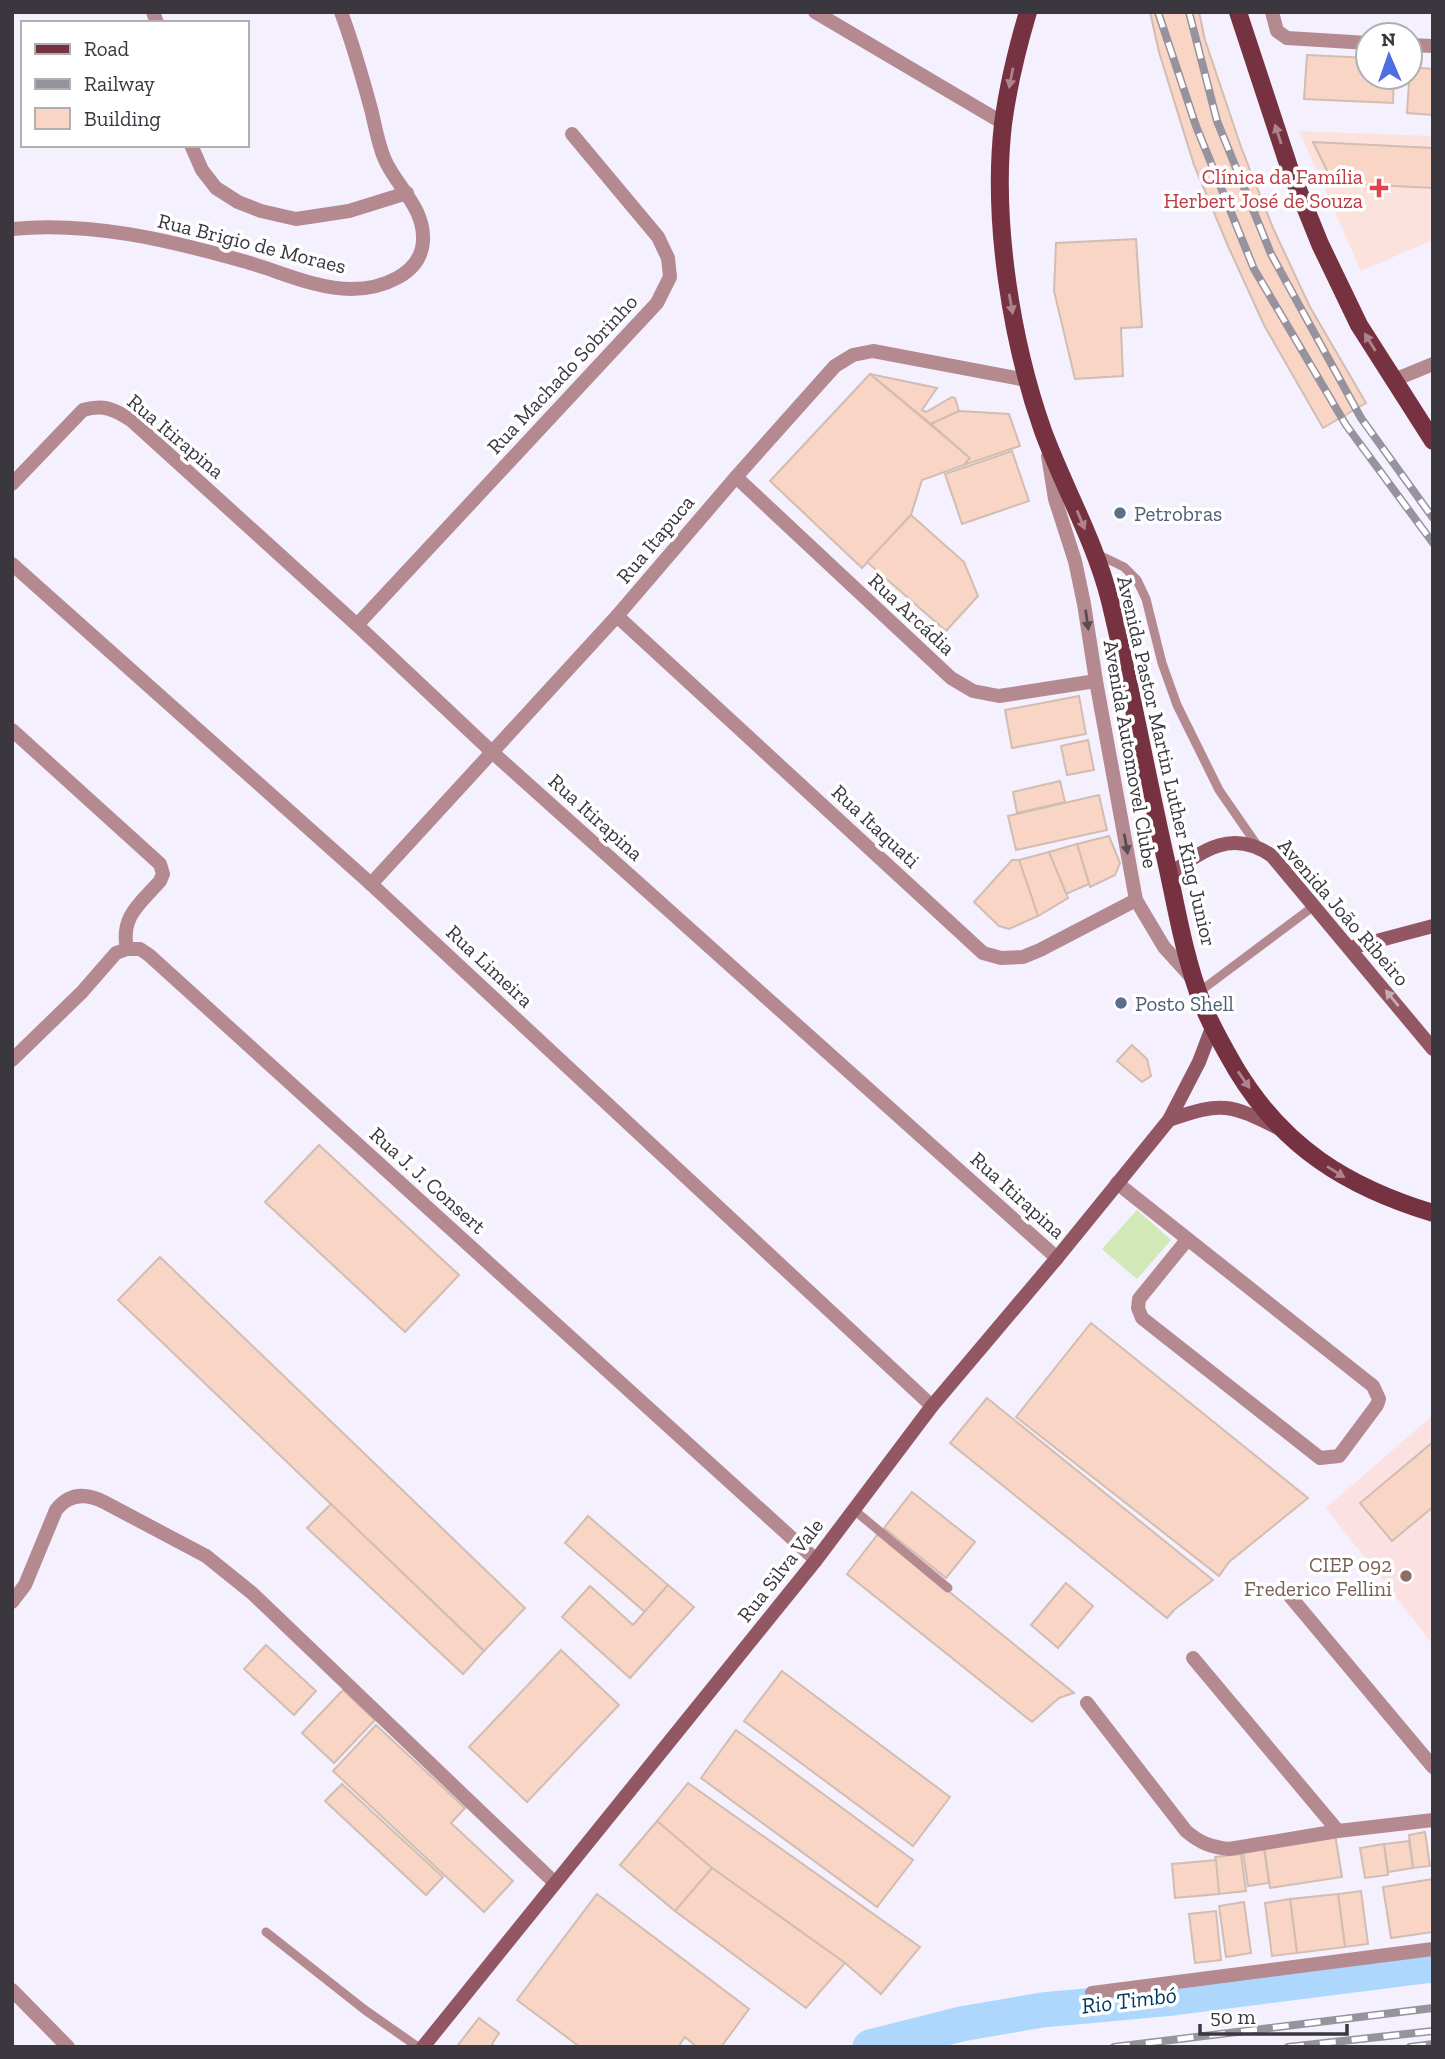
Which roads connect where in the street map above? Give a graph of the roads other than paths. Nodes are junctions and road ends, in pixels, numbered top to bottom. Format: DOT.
graph roads {
  1 [pos="341,12"];
  2 [pos="815,12"];
  3 [pos="1028,12"];
  4 [pos="1238,12"];
  5 [pos="1272,12"];
  6 [pos="1354,42"];
  7 [pos="1003,123"];
  8 [pos="572,134"];
  9 [pos="192,147"];
  10 [pos="407,193"];
  11 [pos="12,229"];
  12 [pos="1433,364"];
  13 [pos="1026,380"];
  14 [pos="1394,380"];
  15 [pos="1044,434"];
  16 [pos="1433,441"];
  17 [pos="736,477"];
  18 [pos="12,484"];
  19 [pos="1094,552"];
  20 [pos="12,564"];
  21 [pos="617,617"];
  22 [pos="357,625"];
  23 [pos="1096,681"];
  24 [pos="12,730"];
  25 [pos="492,752"];
  26 [pos="1257,845"];
  27 [pos="1169,874"];
  28 [pos="371,884"];
  29 [pos="1136,900"];
  30 [pos="1314,906"];
  31 [pos="1433,926"];
  32 [pos="1350,948"];
  33 [pos="127,949"];
  34 [pos="1197,987"];
  35 [pos="1213,1025"];
  36 [pos="1433,1049"];
  37 [pos="12,1060"];
  38 [pos="1169,1120"];
  39 [pos="1282,1130"];
  40 [pos="1117,1184"];
  41 [pos="1433,1213"];
  42 [pos="1187,1240"];
  43 [pos="1057,1258"];
  44 [pos="932,1405"];
  45 [pos="854,1510"];
  46 [pos="816,1560"];
  47 [pos="948,1588"];
  48 [pos="1289,1595"];
  49 [pos="12,1602"];
  50 [pos="1192,1658"];
  51 [pos="1087,1703"];
  52 [pos="1433,1768"];
  53 [pos="1433,1820"];
  54 [pos="1338,1831"];
  55 [pos="555,1883"];
  56 [pos="266,1932"];
  57 [pos="1433,1949"];
  58 [pos="12,1990"];
  59 [pos="1092,1993"];
  60 [pos="68,2047"];
  61 [pos="421,2047"];
  1 -- 10 [label="street, Rua Brigio de Moraes"];
  2 -- 7 [label="street"];
  3 -- 7 [label="main road, Avenida Pastor Martin Luther King Junior, one-way"];
  14 -- 4 [label="main road, one-way"];
  5 -- 6 [label="street"];
  7 -- 13 [label="main road, Avenida Pastor Martin Luther King Junior, one-way"];
  8 -- 22 [label="street, Rua Machado Sobrinho"];
  9 -- 10 [label="street"];
  10 -- 11 [label="street, Rua Brigio de Moraes"];
  12 -- 14 [label="street"];
  13 -- 15 [label="main road, Avenida Pastor Martin Luther King Junior"];
  13 -- 17 [label="street, Rua Itapuca"];
  14 -- 16 [label="main road"];
  15 -- 19 [label="main road, Avenida Pastor Martin Luther King Junior, one-way"];
  15 -- 23 [label="street, Avenida Automovel Clube, one-way"];
  17 -- 21 [label="street, Rua Itapuca"];
  17 -- 23 [label="street, Rua Arcádia"];
  18 -- 22 [label="street, Rua Itirapina"];
  19 -- 26 [label="lane"];
  19 -- 27 [label="main road, Avenida Pastor Martin Luther King Junior"];
  20 -- 28 [label="street, Rua Limeira"];
  21 -- 25 [label="street, Rua Itapuca"];
  21 -- 29 [label="street, Rua Itaquati"];
  22 -- 25 [label="street, Rua Itirapina"];
  23 -- 29 [label="street, Avenida Automovel Clube, one-way"];
  24 -- 33 [label="street"];
  25 -- 28 [label="street, Rua Itapuca"];
  25 -- 43 [label="street, Rua Itirapina"];
  26 -- 27 [label="street, Avenida João Ribeiro"];
  26 -- 30 [label="street, Avenida João Ribeiro"];
  27 -- 34 [label="main road, Avenida Pastor Martin Luther King Junior"];
  28 -- 44 [label="street, Rua Limeira"];
  29 -- 34 [label="street, Avenida Automovel Clube"];
  30 -- 32 [label="street, Avenida João Ribeiro"];
  30 -- 34 [label="lane"];
  31 -- 32 [label="street"];
  36 -- 32 [label="street, Avenida João Ribeiro, one-way"];
  33 -- 37 [label="street"];
  33 -- 46 [label="street, Rua J. J. Consert"];
  34 -- 35 [label="main road, Avenida Pastor Martin Luther King Junior"];
  35 -- 38 [label="street, Rua Silva Vale"];
  35 -- 39 [label="main road, Avenida Pastor Martin Luther King Junior, one-way"];
  38 -- 39 [label="street"];
  38 -- 40 [label="street, Rua Silva Vale"];
  39 -- 41 [label="main road, Avenida Pastor Martin Luther King Junior, one-way"];
  40 -- 42 [label="street"];
  40 -- 43 [label="street, Rua Silva Vale"];
  42 -- 42 [label="street"];
  43 -- 44 [label="street, Rua Silva Vale"];
  44 -- 45 [label="street, Rua Silva Vale"];
  45 -- 46 [label="street, Rua Silva Vale"];
  45 -- 47 [label="lane"];
  46 -- 55 [label="street, Rua Silva Vale"];
  48 -- 52 [label="street"];
  49 -- 55 [label="street"];
  50 -- 54 [label="street"];
  51 -- 54 [label="street"];
  53 -- 54 [label="street"];
  55 -- 61 [label="street, Rua Silva Vale"];
  56 -- 61 [label="lane"];
  57 -- 59 [label="street"];
  58 -- 60 [label="street"];
}
